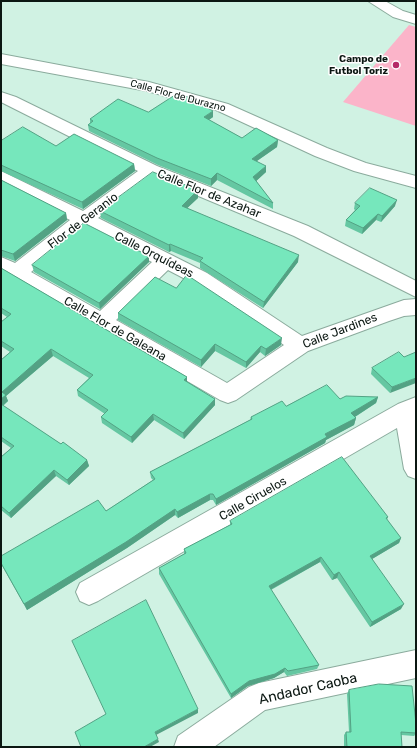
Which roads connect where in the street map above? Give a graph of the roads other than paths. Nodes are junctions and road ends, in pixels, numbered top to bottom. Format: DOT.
graph roads {
  1 [pos="375,1"];
  2 [pos="416,20"];
  3 [pos="1,59"];
  4 [pos="1,97"];
  5 [pos="151,170"];
  6 [pos="1,177"];
  7 [pos="416,182"];
  8 [pos="84,219"];
  9 [pos="166,261"];
  10 [pos="8,269"];
  11 [pos="416,290"];
  12 [pos="416,307"];
  13 [pos="100,322"];
  14 [pos="300,345"];
  15 [pos="228,394"];
  16 [pos="411,408"];
  17 [pos="416,468"];
  18 [pos="90,592"];
  19 [pos="416,664"];
  20 [pos="198,744"];
  1 -- 2 [label="street"];
  3 -- 7 [label="street, Calle Flor de Durazno"];
  4 -- 5 [label="street, Calle Flor de Azahar"];
  5 -- 8 [label="street, Flor de Geranio"];
  5 -- 11 [label="street, Calle Flor de Azahar"];
  6 -- 8 [label="street, Calle Orquídeas"];
  8 -- 9 [label="street, Calle Orquídeas"];
  8 -- 10 [label="street, Flor de Geranio"];
  9 -- 13 [label="street"];
  9 -- 14 [label="street, Calle Orquídeas"];
  10 -- 13 [label="street, Calle Flor de Galeana"];
  12 -- 14 [label="street, Calle Jardines"];
  13 -- 15 [label="street, Calle Flor de Galeana"];
  14 -- 15 [label="street, Calle Jardines"];
  16 -- 17 [label="street"];
  16 -- 18 [label="street, Calle Ciruelos"];
  19 -- 20 [label="street, Andador Caoba"];
}
